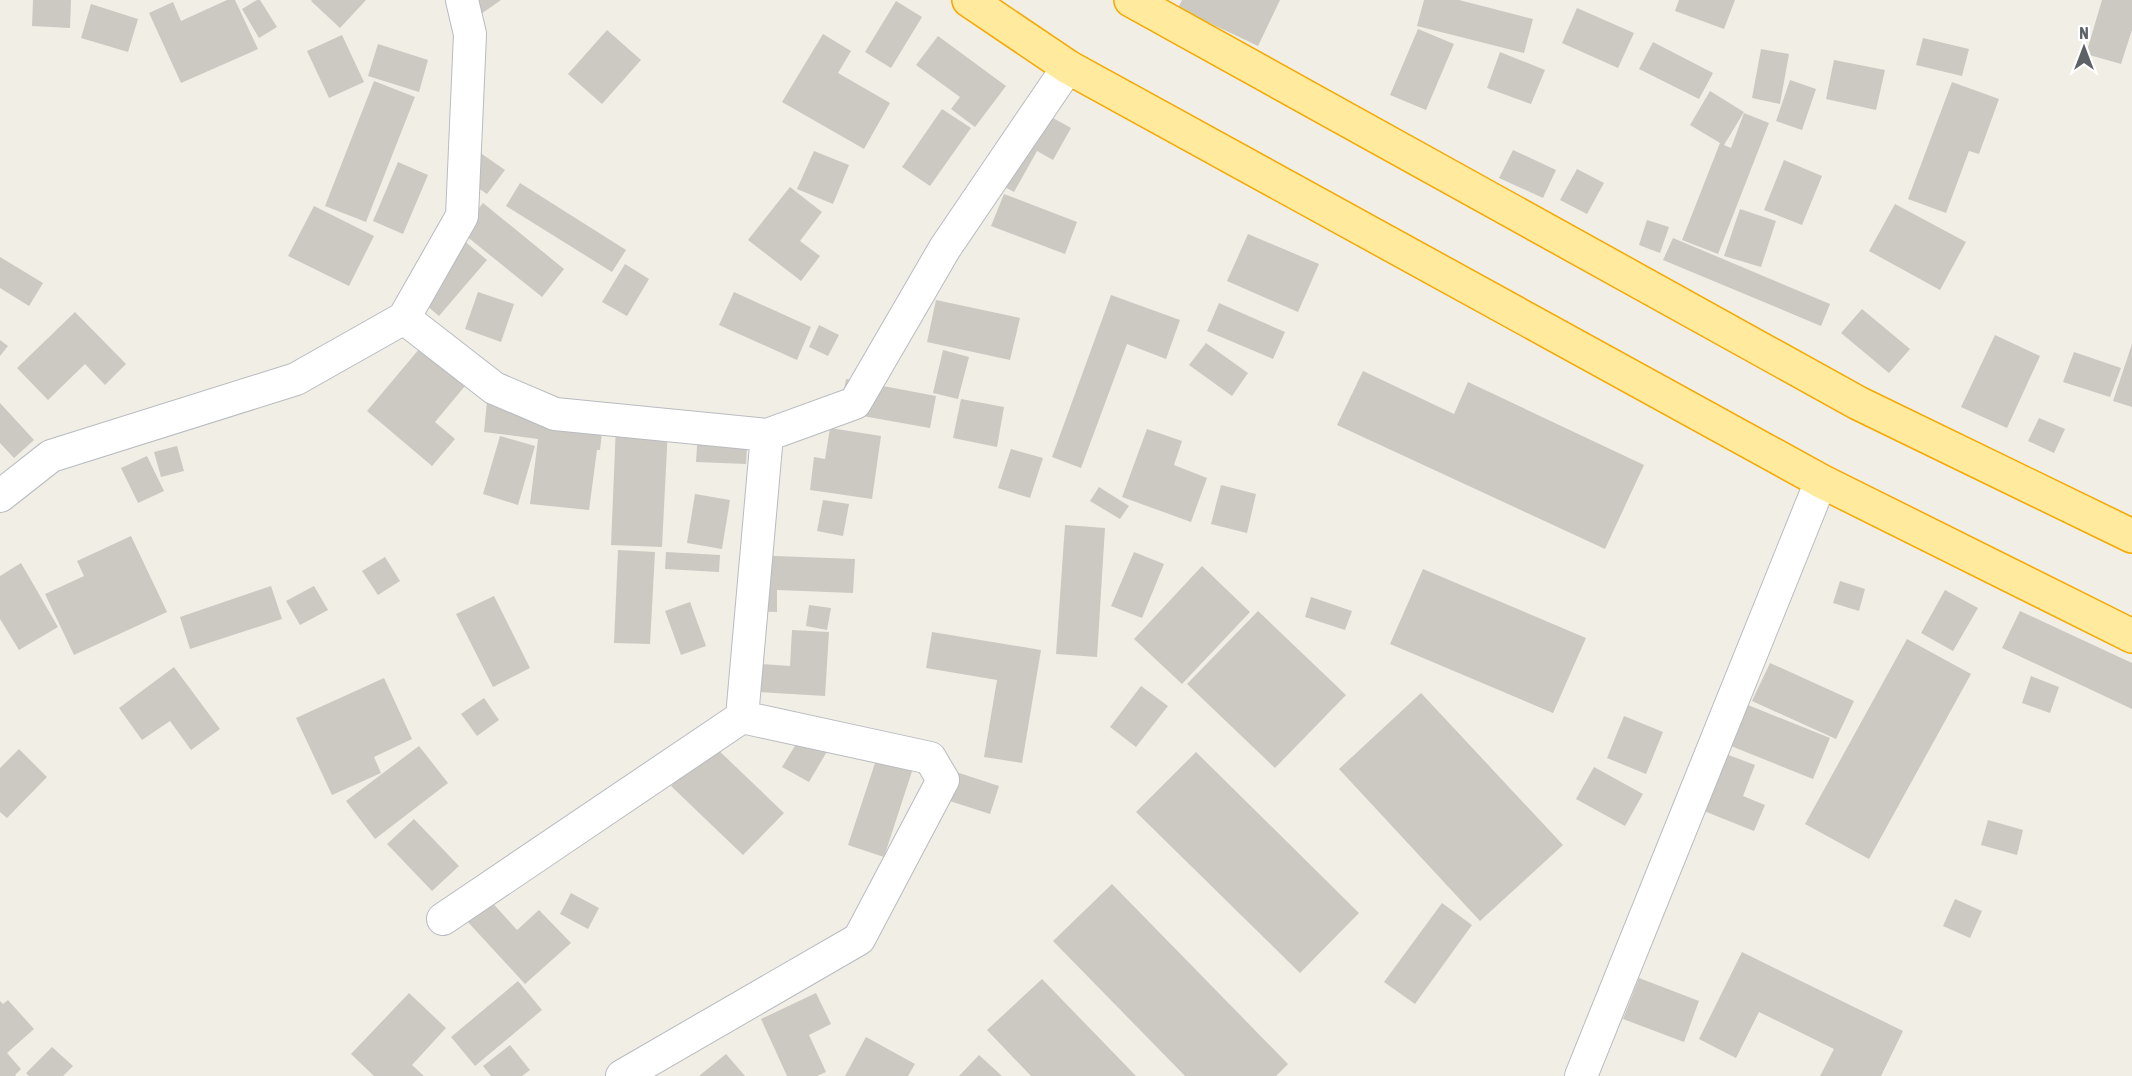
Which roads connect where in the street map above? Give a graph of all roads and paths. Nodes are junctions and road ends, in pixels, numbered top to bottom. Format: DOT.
graph roads {
  1 [pos="462,0"];
  2 [pos="969,0"];
  3 [pos="1131,0"];
  4 [pos="1068,67"];
  5 [pos="404,318"];
  6 [pos="767,435"];
  7 [pos="1821,481"];
  8 [pos="0,496"];
  9 [pos="2132,536"];
  10 [pos="2132,636"];
  11 [pos="742,717"];
  12 [pos="444,919"];
  13 [pos="622,1076"];
  14 [pos="1581,1076"];
  1 -- 5 [label="street"];
  2 -- 4 [label="highway"];
  3 -- 9 [label="highway"];
  4 -- 6 [label="street"];
  4 -- 7 [label="highway"];
  5 -- 6 [label="street"];
  5 -- 8 [label="street"];
  6 -- 11 [label="street"];
  7 -- 10 [label="highway"];
  7 -- 14 [label="street"];
  11 -- 12 [label="street"];
  11 -- 13 [label="street"];
}
